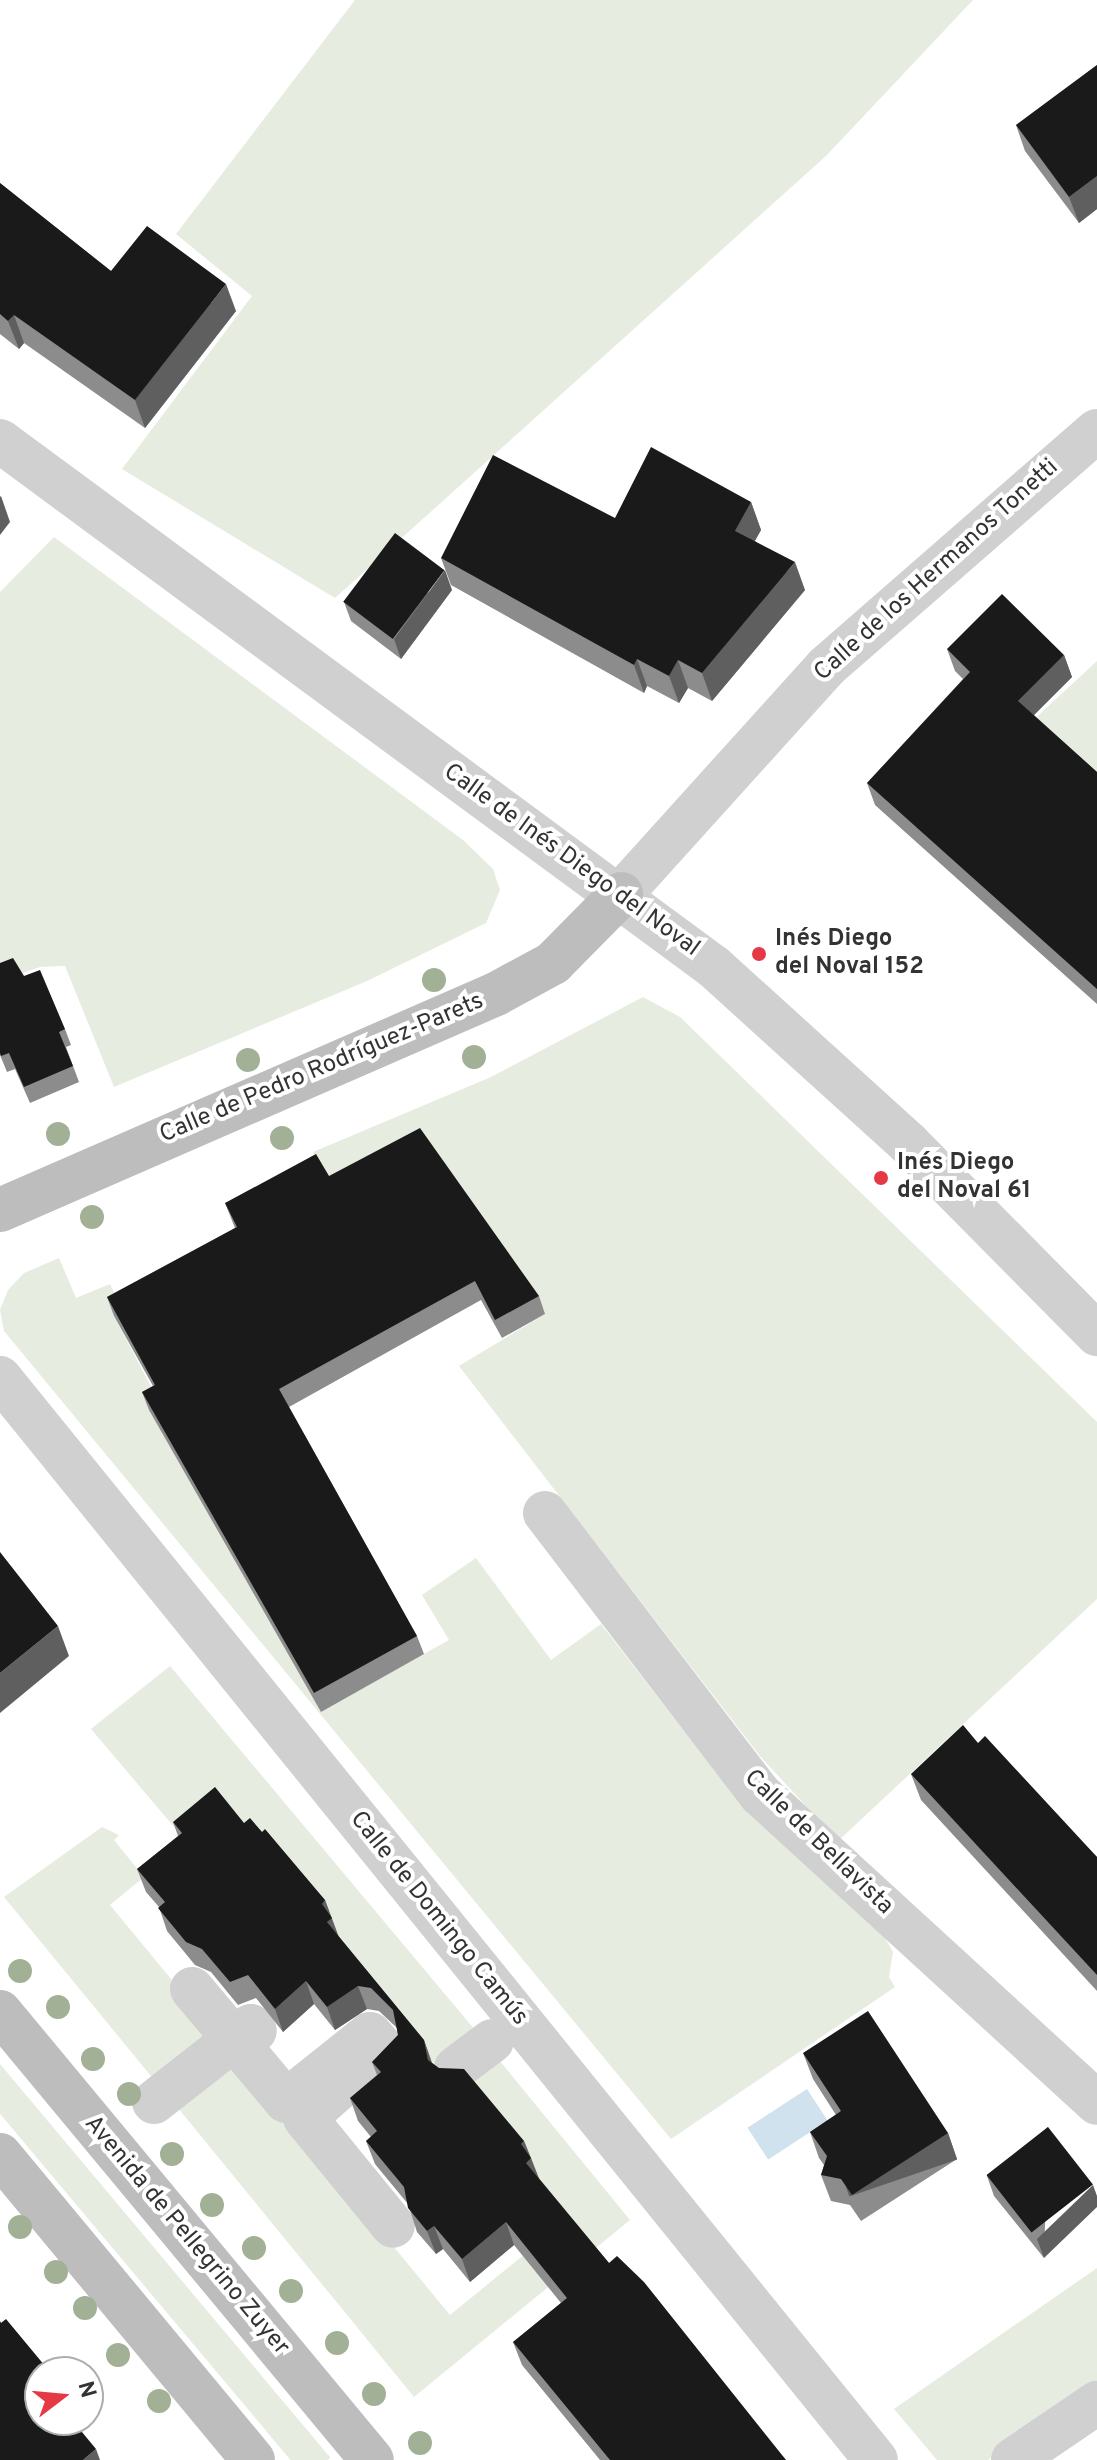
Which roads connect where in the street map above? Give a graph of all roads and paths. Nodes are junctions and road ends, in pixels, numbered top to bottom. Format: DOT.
graph roads {
  1 [pos="1097,431"];
  2 [pos="0,441"];
  3 [pos="621,894"];
  4 [pos="0,1210"];
  5 [pos="1097,1334"];
  6 [pos="0,1378"];
  7 [pos="545,1513"];
  8 [pos="192,1989"];
  9 [pos="0,2012"];
  10 [pos="234,2039"];
  11 [pos="492,2041"];
  12 [pos="456,2068"];
  13 [pos="154,2102"];
  14 [pos="1097,2103"];
  15 [pos="0,2155"];
  16 [pos="393,2226"];
  17 [pos="1097,2403"];
  18 [pos="253,2460"];
  19 [pos="372,2460"];
  20 [pos="876,2460"];
  21 [pos="1013,2460"];
  1 -- 3 [label="street, Calle de los Hermanos Tonetti"];
  2 -- 3 [label="street, Calle de Inés Diego del Noval"];
  3 -- 4 [label="main road, Calle de Pedro Rodríguez-Parets"];
  3 -- 5 [label="street, Calle de Inés Diego del Noval"];
  6 -- 20 [label="street, Calle de Domingo Camús"];
  7 -- 14 [label="street, Calle de Bellavista"];
  8 -- 10 [label="street"];
  9 -- 19 [label="main road, Avenida de Pellegrino Zuyer"];
  10 -- 13 [label="street"];
  10 -- 16 [label="street"];
  11 -- 12 [label="street"];
  15 -- 18 [label="main road"];
  17 -- 21 [label="street"];
}
